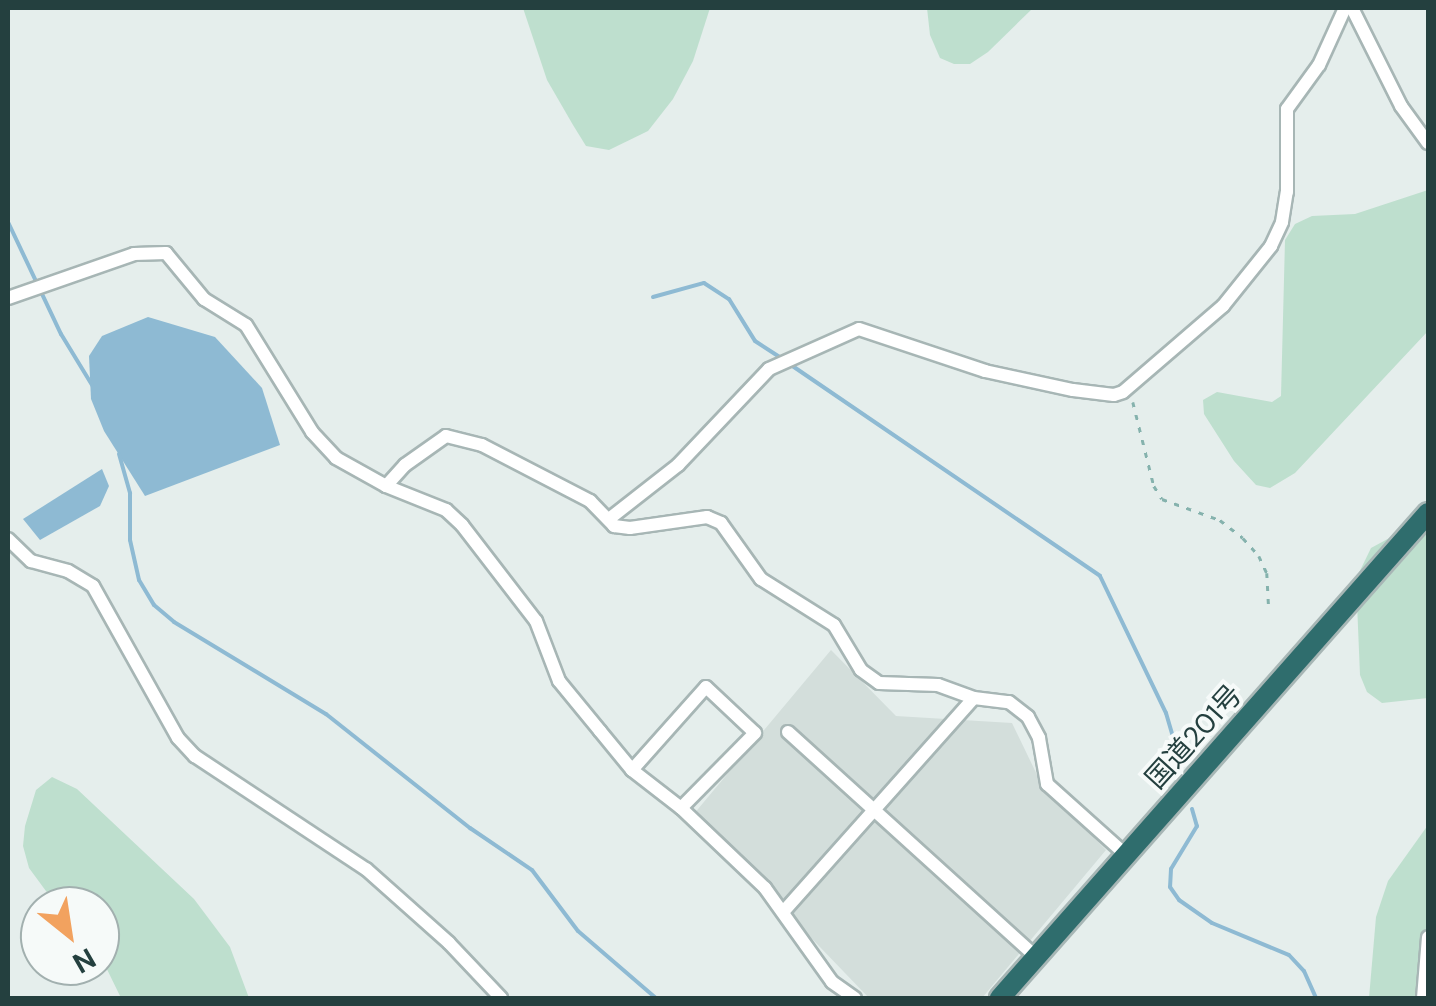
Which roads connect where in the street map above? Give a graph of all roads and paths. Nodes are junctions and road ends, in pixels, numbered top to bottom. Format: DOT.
graph roads {
  1 [pos="1344,8"];
  2 [pos="1352,8"];
  3 [pos="1428,143"];
  4 [pos="8,298"];
  5 [pos="1130,386"];
  6 [pos="386,486"];
  7 [pos="1428,512"];
  8 [pos="609,519"];
  9 [pos="8,540"];
  10 [pos="1269,607"];
  11 [pos="974,698"];
  12 [pos="788,732"];
  13 [pos="632,770"];
  14 [pos="681,808"];
  15 [pos="874,810"];
  16 [pos="1126,854"];
  17 [pos="784,911"];
  18 [pos="1428,937"];
  19 [pos="1034,955"];
  20 [pos="502,998"];
  21 [pos="855,998"];
  22 [pos="1000,998"];
  23 [pos="1423,998"];
  1 -- 5 [label="street"];
  2 -- 3 [label="street"];
  4 -- 6 [label="street"];
  5 -- 8 [label="street"];
  5 -- 10 [label="path"];
  6 -- 8 [label="street"];
  6 -- 13 [label="street"];
  7 -- 16 [label="highway, 国道201号"];
  8 -- 11 [label="street"];
  9 -- 20 [label="street"];
  11 -- 15 [label="street"];
  11 -- 16 [label="street"];
  12 -- 15 [label="street"];
  13 -- 14 [label="street"];
  13 -- 14 [label="street"];
  14 -- 17 [label="street"];
  15 -- 17 [label="street"];
  15 -- 19 [label="street"];
  16 -- 19 [label="highway, 国道201号"];
  17 -- 21 [label="street"];
  18 -- 23 [label="street"];
  19 -- 22 [label="highway, 国道201号"];
}
